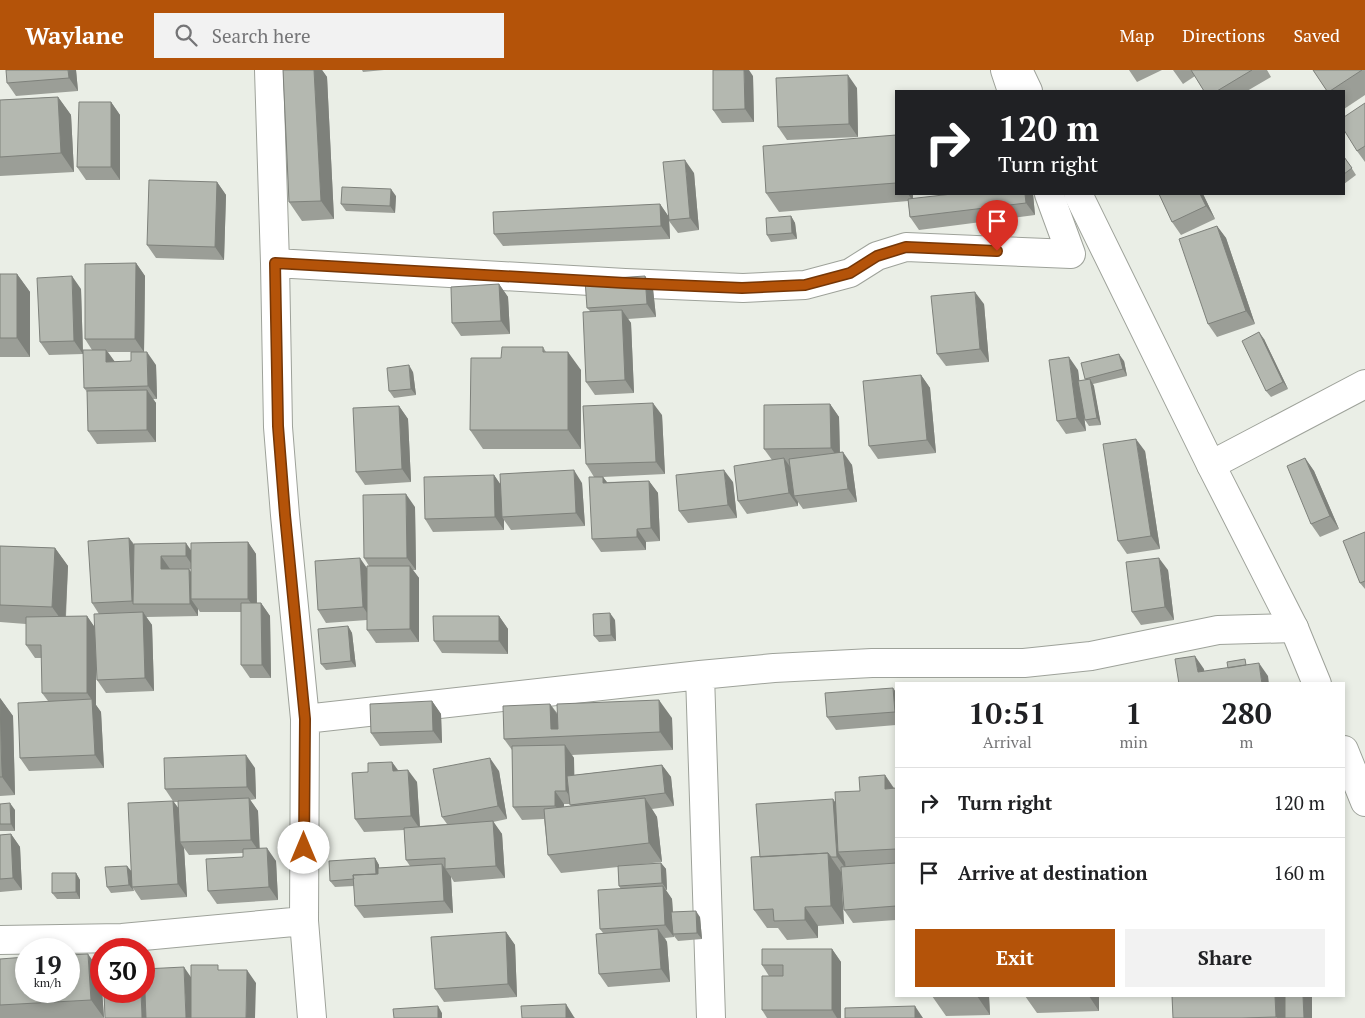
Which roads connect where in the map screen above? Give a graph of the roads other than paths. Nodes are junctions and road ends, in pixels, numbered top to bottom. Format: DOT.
graph roads {
  1 [pos="269,70"];
  2 [pos="1005,70"];
  3 [pos="1018,70"];
  4 [pos="1012,90"];
  5 [pos="1028,90"];
  6 [pos="1049,195"];
  7 [pos="1078,195"];
  8 [pos="275,263"];
  9 [pos="1365,384"];
  10 [pos="1211,465"];
  11 [pos="1294,628"];
  12 [pos="700,675"];
  13 [pos="1316,682"];
  14 [pos="305,719"];
  15 [pos="1345,752"];
  16 [pos="1365,802"];
  17 [pos="304,921"];
  18 [pos="0,940"];
  19 [pos="312,1018"];
  20 [pos="711,1018"];
  1 -- 8 [label="street"];
  2 -- 4 [label="street"];
  3 -- 5 [label="street"];
  6 -- 8 [label="street"];
  7 -- 10 [label="street"];
  8 -- 14 [label="street"];
  9 -- 10 [label="street"];
  10 -- 11 [label="street"];
  11 -- 12 [label="street"];
  11 -- 13 [label="street"];
  12 -- 14 [label="street"];
  12 -- 20 [label="street"];
  14 -- 17 [label="street"];
  15 -- 16 [label="street"];
  17 -- 18 [label="street"];
  17 -- 19 [label="street"];
}
